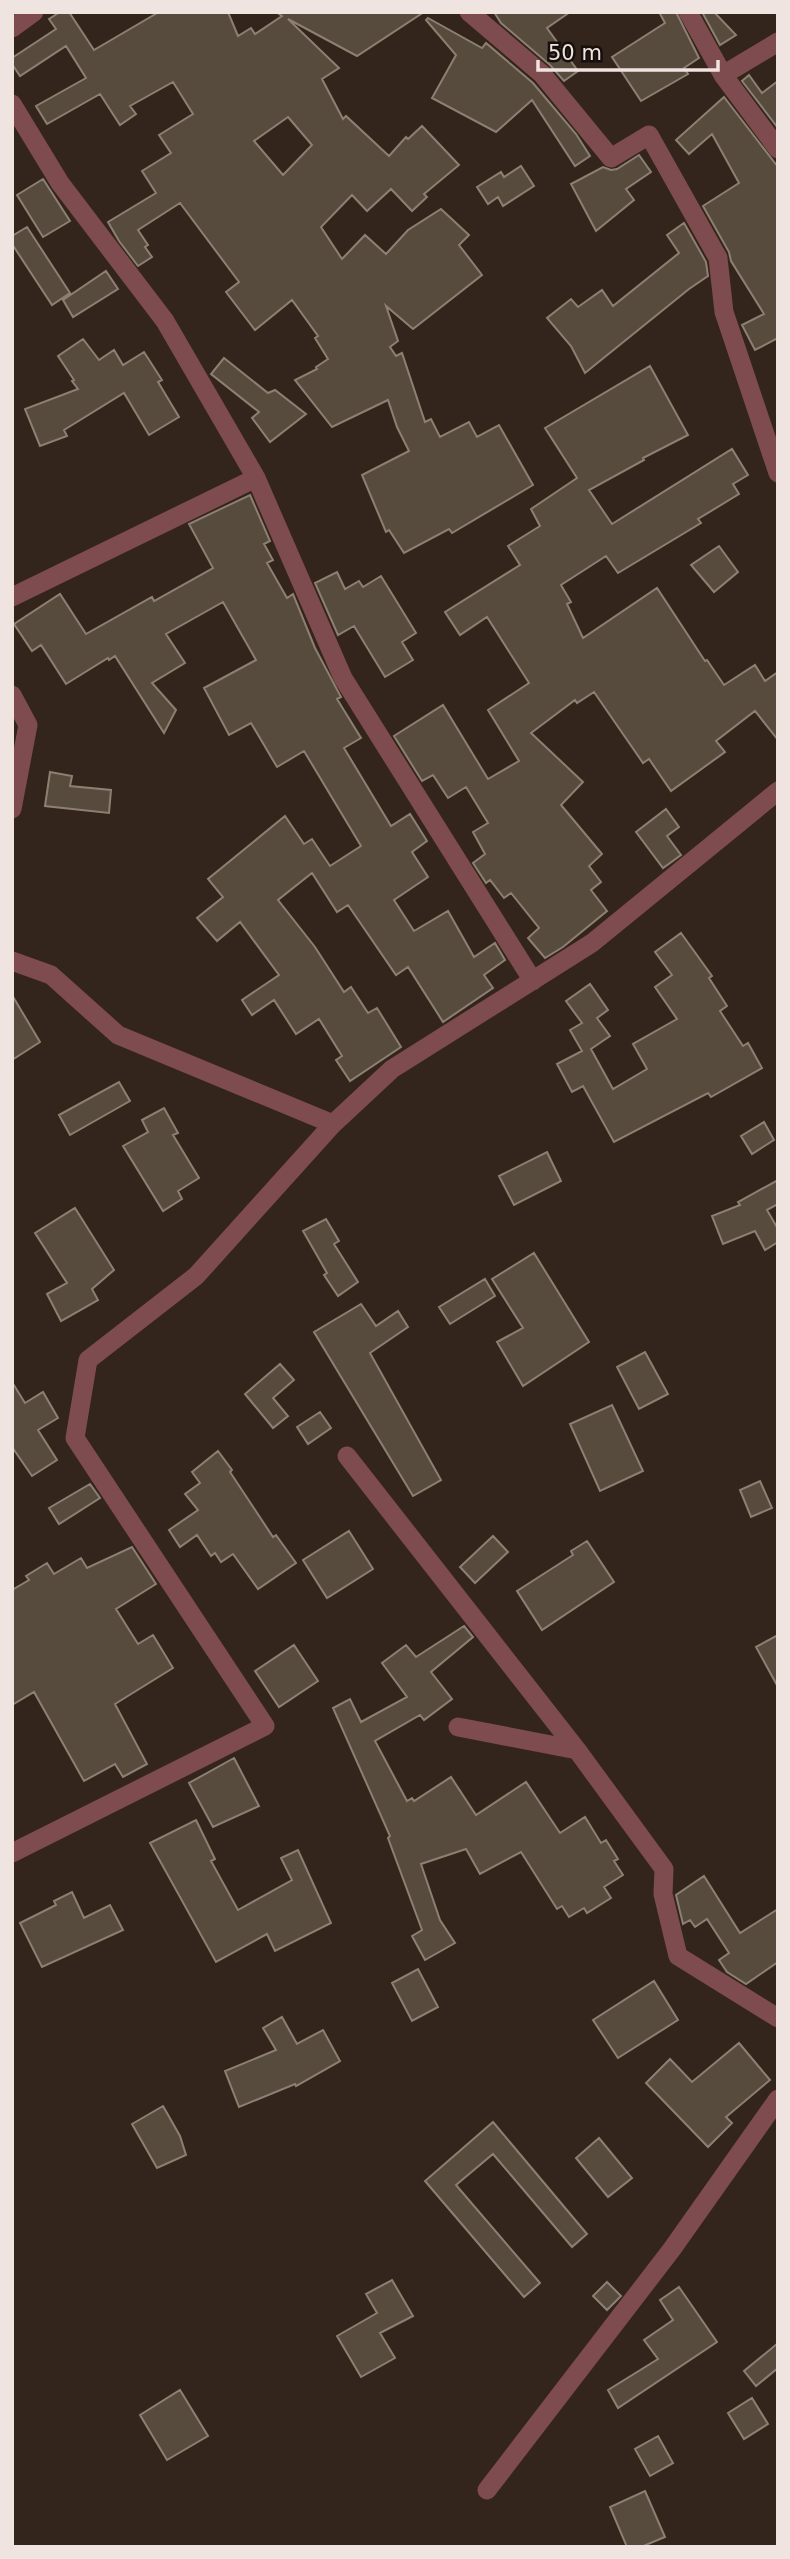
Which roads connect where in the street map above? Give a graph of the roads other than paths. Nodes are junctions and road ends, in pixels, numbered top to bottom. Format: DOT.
graph roads {
  1 [pos="34,12"];
  2 [pos="469,12"];
  3 [pos="688,12"];
  4 [pos="12,28"];
  5 [pos="778,41"];
  6 [pos="723,75"];
  7 [pos="12,104"];
  8 [pos="778,149"];
  9 [pos="778,473"];
  10 [pos="256,478"];
  11 [pos="12,597"];
  12 [pos="12,695"];
  13 [pos="778,791"];
  14 [pos="12,809"];
  15 [pos="12,961"];
  16 [pos="533,981"];
  17 [pos="333,1124"];
  18 [pos="347,1456"];
  19 [pos="458,1727"];
  20 [pos="577,1750"];
  21 [pos="12,1853"];
  22 [pos="778,2018"];
  23 [pos="778,2099"];
  24 [pos="487,2490"];
  1 -- 4 [label="street"];
  2 -- 9 [label="street"];
  3 -- 6 [label="street"];
  5 -- 6 [label="street"];
  6 -- 8 [label="street"];
  7 -- 10 [label="street"];
  10 -- 11 [label="street"];
  10 -- 16 [label="street"];
  12 -- 14 [label="street"];
  13 -- 16 [label="street"];
  15 -- 17 [label="street"];
  16 -- 17 [label="street"];
  17 -- 21 [label="street"];
  18 -- 20 [label="street"];
  19 -- 20 [label="street"];
  20 -- 22 [label="street"];
  23 -- 24 [label="street"];
}
